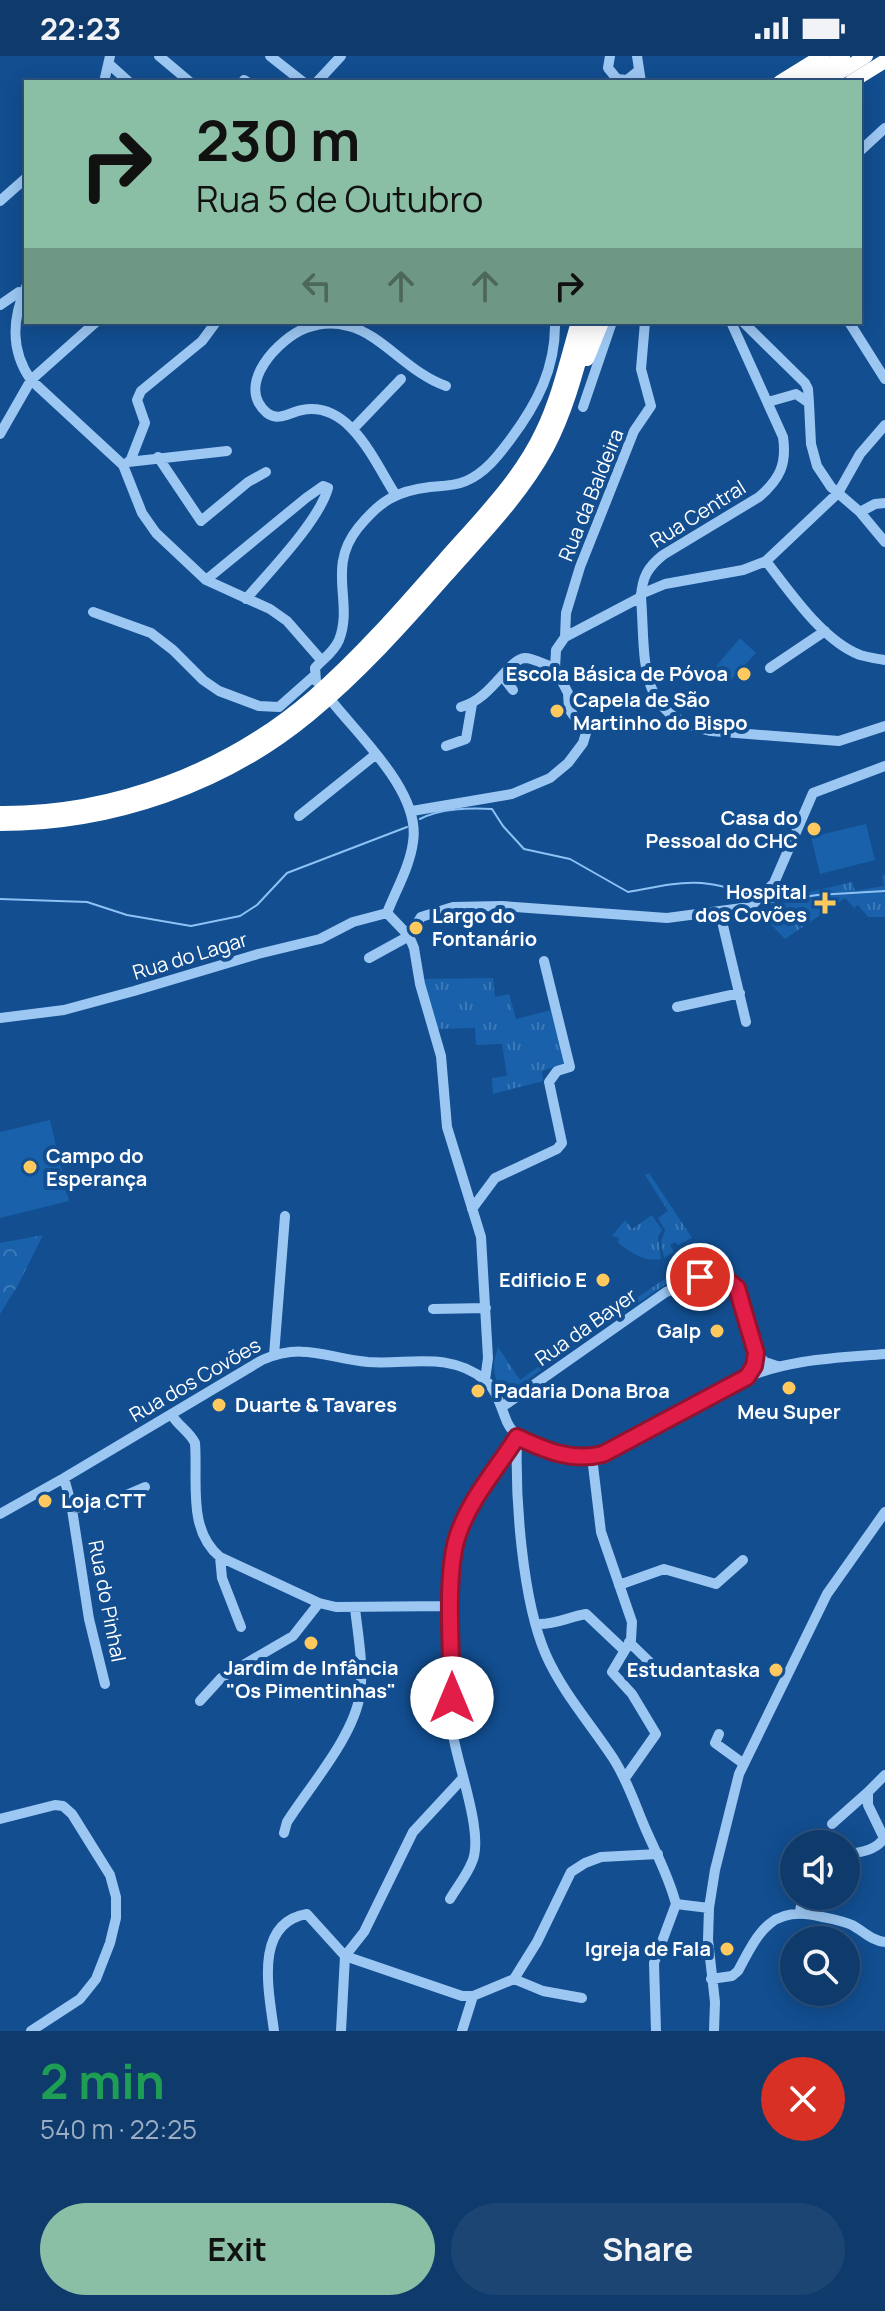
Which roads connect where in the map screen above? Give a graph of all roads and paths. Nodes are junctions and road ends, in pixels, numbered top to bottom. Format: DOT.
graph roads {
  1 [pos="159,56"];
  2 [pos="270,56"];
  3 [pos="610,56"];
  4 [pos="822,56"];
  5 [pos="843,56"];
  6 [pos="866,56"];
  7 [pos="333,58"];
  8 [pos="110,60"];
  9 [pos="885,61"];
  10 [pos="641,65"];
  11 [pos="105,80"];
  12 [pos="127,80"];
  13 [pos="188,80"];
  14 [pos="300,80"];
  15 [pos="318,80"];
  16 [pos="619,80"];
  17 [pos="624,80"];
  18 [pos="783,80"];
  19 [pos="804,80"];
  20 [pos="827,80"];
  21 [pos="854,80"];
  22 [pos="885,128"];
  23 [pos="862,149"];
  24 [pos="24,180"];
  25 [pos="0,201"];
  26 [pos="24,290"];
  27 [pos="24,293"];
  28 [pos="0,305"];
  29 [pos="94,324"];
  30 [pos="215,324"];
  31 [pos="555,324"];
  32 [pos="569,324"];
  33 [pos="577,324"];
  34 [pos="589,324"];
  35 [pos="601,324"];
  36 [pos="611,324"];
  37 [pos="645,324"];
  38 [pos="732,324"];
  39 [pos="745,324"];
  40 [pos="850,324"];
  41 [pos="567,360"];
  42 [pos="401,379"];
  43 [pos="885,379"];
  44 [pos="31,380"];
  45 [pos="573,384"];
  46 [pos="446,386"];
  47 [pos="768,402"];
  48 [pos="809,403"];
  49 [pos="583,407"];
  50 [pos="885,425"];
  51 [pos="353,429"];
  52 [pos="0,434"];
  53 [pos="227,451"];
  54 [pos="158,457"];
  55 [pos="127,462"];
  56 [pos="266,472"];
  57 [pos="838,493"];
  58 [pos="395,494"];
  59 [pos="885,503"];
  60 [pos="860,512"];
  61 [pos="885,542"];
  62 [pos="766,561"];
  63 [pos="206,580"];
  64 [pos="641,596"];
  65 [pos="246,599"];
  66 [pos="93,612"];
  67 [pos="825,631"];
  68 [pos="565,637"];
  69 [pos="885,660"];
  70 [pos="322,661"];
  71 [pos="550,667"];
  72 [pos="770,668"];
  73 [pos="503,677"];
  74 [pos="513,690"];
  75 [pos="334,704"];
  76 [pos="885,726"];
  77 [pos="446,746"];
  78 [pos="375,755"];
  79 [pos="885,766"];
  80 [pos="412,811"];
  81 [pos="0,813"];
  82 [pos="299,816"];
  83 [pos="0,824"];
  84 [pos="387,913"];
  85 [pos="720,913"];
  86 [pos="409,936"];
  87 [pos="369,958"];
  88 [pos="544,961"];
  89 [pos="740,993"];
  90 [pos="677,1007"];
  91 [pos="0,1018"];
  92 [pos="746,1022"];
  93 [pos="472,1209"];
  94 [pos="285,1216"];
  95 [pos="486,1308"];
  96 [pos="433,1309"];
  97 [pos="756,1353"];
  98 [pos="885,1354"];
  99 [pos="274,1355"];
  100 [pos="779,1367"];
  101 [pos="747,1377"];
  102 [pos="485,1380"];
  103 [pos="502,1407"];
  104 [pos="171,1414"];
  105 [pos="517,1437"];
  106 [pos="592,1457"];
  107 [pos="64,1478"];
  108 [pos="145,1487"];
  109 [pos="72,1508"];
  110 [pos="885,1512"];
  111 [pos="0,1514"];
  112 [pos="880,1531"];
  113 [pos="220,1557"];
  114 [pos="743,1560"];
  115 [pos="619,1585"];
  116 [pos="319,1603"];
  117 [pos="451,1606"];
  118 [pos="355,1608"];
  119 [pos="537,1624"];
  120 [pos="241,1627"];
  121 [pos="627,1646"];
  122 [pos="662,1674"];
  123 [pos="105,1684"];
  124 [pos="200,1701"];
  125 [pos="719,1734"];
  126 [pos="744,1764"];
  127 [pos="885,1775"];
  128 [pos="625,1778"];
  129 [pos="462,1779"];
  130 [pos="868,1792"];
  131 [pos="880,1817"];
  132 [pos="0,1819"];
  133 [pos="832,1824"];
  134 [pos="284,1833"];
  135 [pos="860,1853"];
  136 [pos="658,1854"];
  137 [pos="450,1899"];
  138 [pos="676,1904"];
  139 [pos="709,1908"];
  140 [pos="800,1911"];
  141 [pos="885,1942"];
  142 [pos="345,1956"];
  143 [pos="514,1979"];
  144 [pos="711,1979"];
  145 [pos="473,1996"];
  146 [pos="582,1998"];
  147 [pos="31,2031"];
  148 [pos="274,2031"];
  149 [pos="341,2031"];
  150 [pos="462,2031"];
  151 [pos="656,2031"];
  152 [pos="714,2031"];
  1 -- 13 [label="street"];
  2 -- 14 [label="street"];
  3 -- 16 [label="street"];
  4 -- 18 [label="highway"];
  5 -- 19 [label="highway"];
  6 -- 20 [label="highway"];
  7 -- 15 [label="street"];
  8 -- 11 [label="street"];
  8 -- 12 [label="street"];
  9 -- 21 [label="highway"];
  10 -- 17 [label="street"];
  22 -- 23 [label="street"];
  24 -- 25 [label="street"];
  26 -- 28 [label="street"];
  27 -- 44 [label="street"];
  29 -- 44 [label="street"];
  30 -- 55 [label="street"];
  31 -- 58 [label="street"];
  32 -- 41 [label="highway"];
  33 -- 41 [label="highway"];
  34 -- 45 [label="highway"];
  35 -- 45 [label="highway"];
  36 -- 49 [label="street"];
  37 -- 68 [label="street, Rua da Baldeira"];
  38 -- 47 [label="street, Rua Central"];
  39 -- 48 [label="street"];
  40 -- 43 [label="street"];
  41 -- 81 [label="highway"];
  42 -- 51 [label="street"];
  44 -- 52 [label="street"];
  44 -- 55 [label="street"];
  45 -- 83 [label="highway"];
  46 -- 51 [label="street"];
  47 -- 48 [label="street"];
  47 -- 64 [label="street, Rua Central"];
  48 -- 57 [label="street"];
  50 -- 57 [label="street"];
  51 -- 58 [label="street"];
  53 -- 54 [label="street"];
  54 -- 55 [label="street"];
  54 -- 56 [label="street"];
  55 -- 63 [label="street"];
  57 -- 60 [label="street"];
  57 -- 62 [label="street"];
  58 -- 70 [label="street"];
  59 -- 60 [label="street"];
  60 -- 61 [label="street"];
  62 -- 64 [label="street"];
  62 -- 67 [label="street"];
  63 -- 65 [label="street"];
  63 -- 65 [label="street"];
  64 -- 68 [label="street"];
  64 -- 76 [label="street"];
  65 -- 70 [label="street"];
  66 -- 70 [label="street"];
  67 -- 69 [label="street"];
  67 -- 72 [label="street"];
  68 -- 71 [label="street"];
  71 -- 73 [label="street"];
  71 -- 80 [label="street"];
  73 -- 74 [label="street"];
  73 -- 77 [label="street"];
  75 -- 78 [label="street"];
  78 -- 80 [label="street"];
  78 -- 82 [label="street"];
  79 -- 85 [label="street"];
  80 -- 84 [label="street"];
  84 -- 86 [label="street"];
  84 -- 91 [label="street, Rua do Lagar"];
  85 -- 86 [label="street"];
  85 -- 89 [label="street"];
  86 -- 87 [label="street"];
  86 -- 93 [label="street"];
  88 -- 93 [label="street"];
  89 -- 90 [label="street"];
  89 -- 92 [label="street"];
  93 -- 95 [label="street"];
  94 -- 99 [label="street"];
  95 -- 96 [label="street"];
  95 -- 102 [label="street"];
  97 -- 100 [label="street"];
  97 -- 101 [label="street"];
  97 -- 103 [label="street, Rua da Bayer"];
  98 -- 100 [label="street"];
  99 -- 102 [label="street, Rua dos Covões"];
  99 -- 104 [label="street, Rua dos Covões"];
  100 -- 101 [label="street"];
  101 -- 106 [label="street"];
  102 -- 103 [label="street"];
  103 -- 105 [label="street"];
  104 -- 107 [label="street, Rua dos Covões"];
  104 -- 113 [label="street"];
  105 -- 106 [label="street"];
  105 -- 117 [label="street"];
  105 -- 119 [label="street"];
  106 -- 115 [label="street"];
  107 -- 109 [label="street, Rua do Pinhal"];
  107 -- 111 [label="street, Rua dos Covões"];
  108 -- 109 [label="street"];
  109 -- 123 [label="street, Rua do Pinhal"];
  110 -- 112 [label="street"];
  112 -- 126 [label="street"];
  113 -- 116 [label="street"];
  113 -- 120 [label="street"];
  114 -- 115 [label="street"];
  115 -- 121 [label="street"];
  116 -- 118 [label="street"];
  116 -- 124 [label="street"];
  117 -- 118 [label="street"];
  117 -- 129 [label="street"];
  118 -- 134 [label="street"];
  119 -- 121 [label="street"];
  119 -- 128 [label="street"];
  121 -- 122 [label="street"];
  121 -- 128 [label="street"];
  125 -- 126 [label="street"];
  126 -- 139 [label="street"];
  127 -- 130 [label="street"];
  128 -- 136 [label="street"];
  129 -- 137 [label="street"];
  129 -- 142 [label="street"];
  130 -- 131 [label="street"];
  130 -- 133 [label="street"];
  131 -- 135 [label="street"];
  132 -- 147 [label="street"];
  136 -- 138 [label="street"];
  136 -- 143 [label="street"];
  138 -- 139 [label="street"];
  138 -- 151 [label="street"];
  139 -- 144 [label="street"];
  140 -- 141 [label="street"];
  140 -- 144 [label="street"];
  142 -- 145 [label="street"];
  142 -- 148 [label="street"];
  142 -- 149 [label="street"];
  143 -- 145 [label="street"];
  143 -- 146 [label="street"];
  144 -- 152 [label="street"];
  145 -- 150 [label="street"];
}
